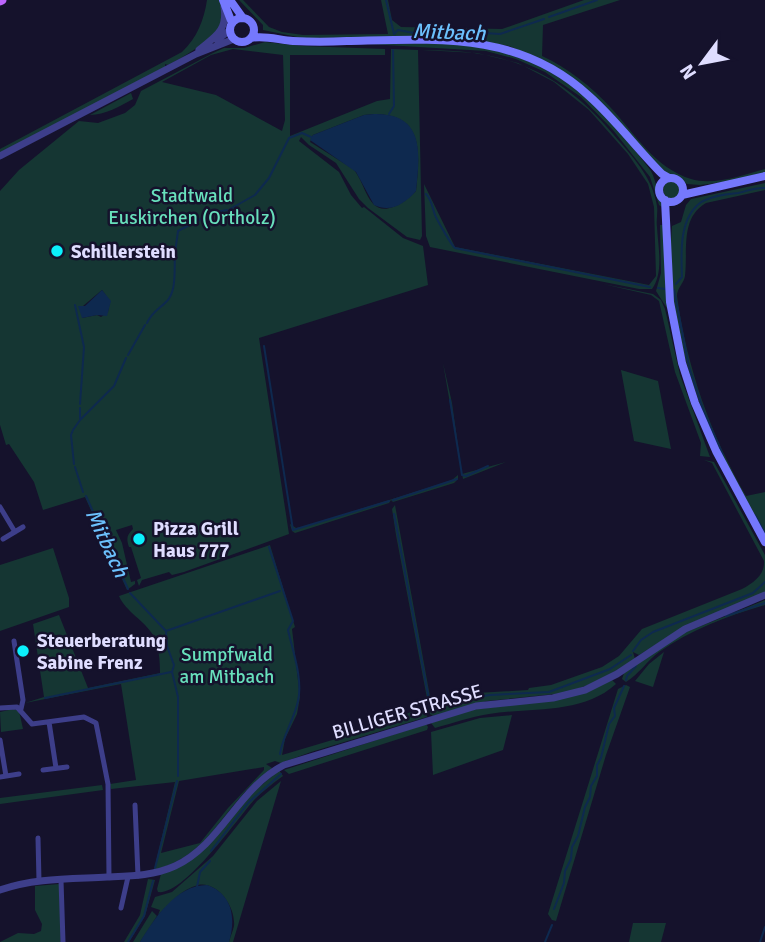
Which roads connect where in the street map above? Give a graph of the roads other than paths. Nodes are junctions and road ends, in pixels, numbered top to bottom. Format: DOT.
graph roads {
  1 [pos="223,0"];
  2 [pos="230,0"];
  3 [pos="243,18"];
  4 [pos="253,26"];
  5 [pos="231,27"];
  6 [pos="251,38"];
  7 [pos="234,39"];
  8 [pos="303,41"];
  9 [pos="196,54"];
  10 [pos="633,144"];
  11 [pos="0,156"];
  12 [pos="765,176"];
  13 [pos="669,178"];
  14 [pos="661,184"];
  15 [pos="682,184"];
  16 [pos="730,184"];
  17 [pos="679,198"];
  18 [pos="665,200"];
  19 [pos="668,245"];
  20 [pos="0,507"];
  21 [pos="23,527"];
  22 [pos="15,532"];
  23 [pos="3,539"];
  24 [pos="764,540"];
  25 [pos="765,597"];
  26 [pos="14,641"];
  27 [pos="0,708"];
  28 [pos="20,709"];
  29 [pos="49,722"];
  30 [pos="0,740"];
  31 [pos="67,767"];
  32 [pos="56,768"];
  33 [pos="43,771"];
  34 [pos="19,774"];
  35 [pos="3,777"];
  36 [pos="135,805"];
  37 [pos="38,838"];
  38 [pos="138,876"];
  39 [pos="109,877"];
  40 [pos="128,877"];
  41 [pos="61,880"];
  42 [pos="39,881"];
  43 [pos="0,890"];
  44 [pos="121,908"];
  45 [pos="63,942"];
  1 -- 5 [label="main road"];
  1 -- 9 [label="street"];
  2 -- 3 [label="main road"];
  3 -- 4 [label="main road"];
  3 -- 5 [label="main road"];
  4 -- 6 [label="main road"];
  4 -- 8 [label="main road"];
  5 -- 7 [label="main road"];
  5 -- 9 [label="street"];
  6 -- 7 [label="main road"];
  6 -- 8 [label="main road"];
  7 -- 9 [label="street"];
  8 -- 10 [label="main road"];
  9 -- 11 [label="street"];
  10 -- 13 [label="main road"];
  10 -- 14 [label="main road"];
  12 -- 16 [label="main road"];
  13 -- 14 [label="main road"];
  13 -- 15 [label="main road"];
  14 -- 18 [label="main road"];
  15 -- 16 [label="main road"];
  15 -- 17 [label="main road"];
  16 -- 17 [label="main road"];
  17 -- 18 [label="main road"];
  17 -- 19 [label="main road"];
  18 -- 19 [label="main road"];
  19 -- 24 [label="main road"];
  20 -- 22 [label="street"];
  21 -- 22 [label="street"];
  22 -- 23 [label="street"];
  25 -- 38 [label="street, BILLIGER STRASSE"];
  26 -- 28 [label="street"];
  27 -- 28 [label="street"];
  28 -- 29 [label="street"];
  29 -- 32 [label="street"];
  29 -- 39 [label="street"];
  30 -- 35 [label="street"];
  31 -- 32 [label="street"];
  32 -- 33 [label="street"];
  34 -- 35 [label="street"];
  36 -- 38 [label="street"];
  37 -- 42 [label="street"];
  38 -- 40 [label="street, BILLIGER STRASSE"];
  39 -- 40 [label="street, BILLIGER STRASSE"];
  39 -- 41 [label="street, BILLIGER STRASSE"];
  40 -- 44 [label="street"];
  41 -- 42 [label="street, BILLIGER STRASSE"];
  41 -- 45 [label="street"];
  42 -- 43 [label="street, BILLIGER STRASSE"];
}
